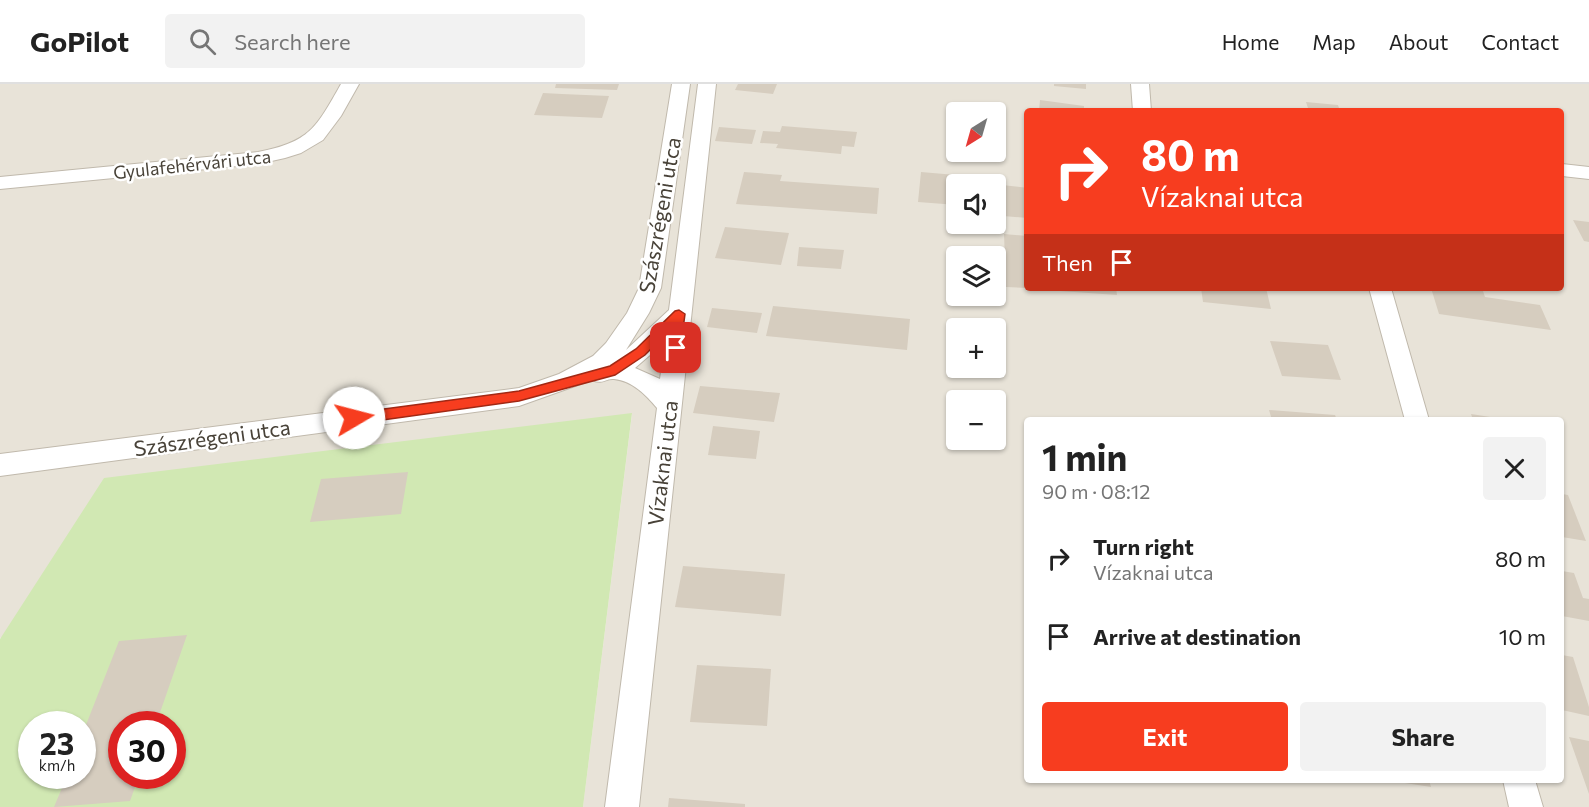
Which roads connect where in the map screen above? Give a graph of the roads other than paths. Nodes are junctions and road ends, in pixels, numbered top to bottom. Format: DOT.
graph roads {
  1 [pos="350,84"];
  2 [pos="681,84"];
  3 [pos="707,84"];
  4 [pos="1140,84"];
  5 [pos="1142,108"];
  6 [pos="1564,170"];
  7 [pos="1589,173"];
  8 [pos="0,183"];
  9 [pos="1381,291"];
  10 [pos="679,314"];
  11 [pos="615,370"];
  12 [pos="566,383"];
  13 [pos="669,406"];
  14 [pos="1416,417"];
  15 [pos="0,465"];
  16 [pos="1520,783"];
  17 [pos="621,807"];
  18 [pos="1526,807"];
  1 -- 8 [label="street, Gyulafehérvári utca"];
  2 -- 12 [label="street, Szászrégeni utca"];
  3 -- 10 [label="street, Vízaknai utca"];
  4 -- 5 [label="street"];
  6 -- 7 [label="street"];
  9 -- 14 [label="street"];
  10 -- 11 [label="street, Szászrégeni utca"];
  10 -- 13 [label="street, Vízaknai utca"];
  11 -- 12 [label="street, Szászrégeni utca"];
  11 -- 13 [label="street"];
  12 -- 15 [label="street, Szászrégeni utca"];
  13 -- 17 [label="street, Vízaknai utca"];
  16 -- 18 [label="street"];
}
